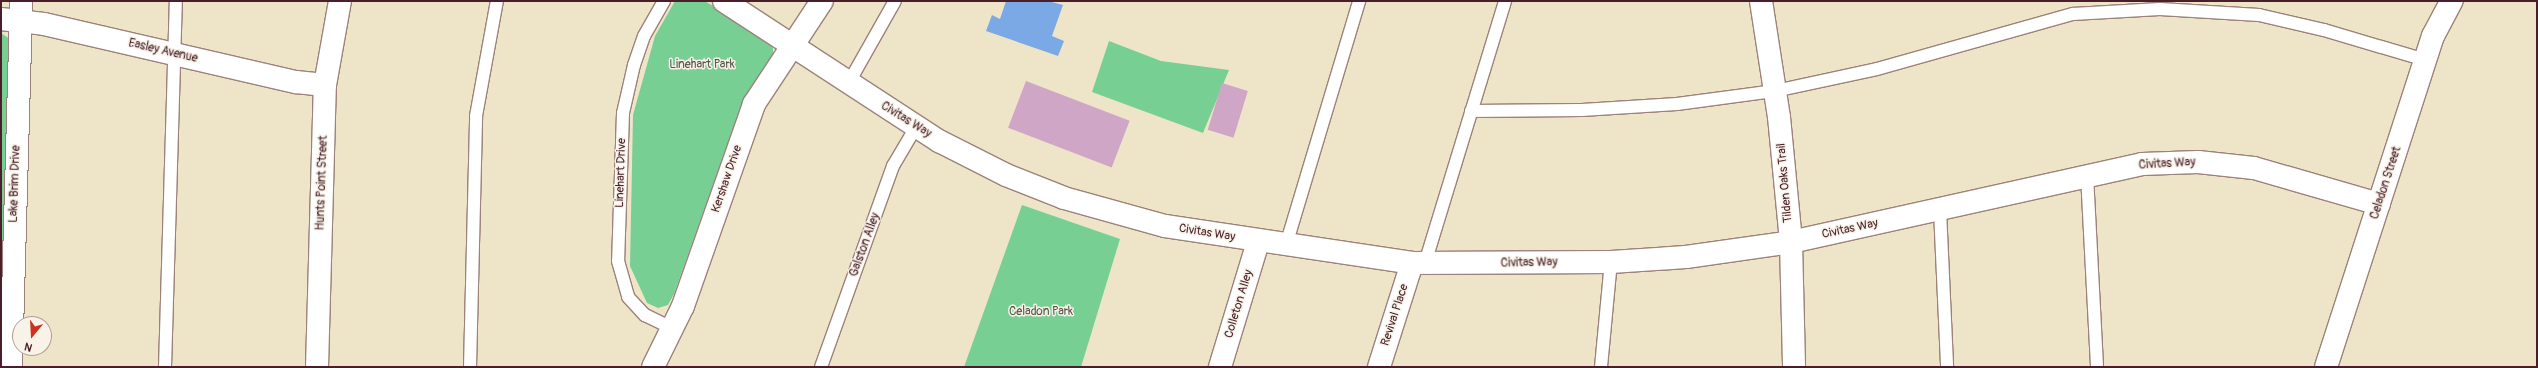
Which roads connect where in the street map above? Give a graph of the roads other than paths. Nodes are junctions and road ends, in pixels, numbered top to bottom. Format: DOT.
graph roads {
  1 [pos="176,1"];
  2 [pos="340,1"];
  3 [pos="497,1"];
  4 [pos="664,1"];
  5 [pos="724,1"];
  6 [pos="822,1"];
  7 [pos="895,1"];
  8 [pos="1359,1"];
  9 [pos="1505,1"];
  10 [pos="1761,1"];
  11 [pos="2452,1"];
  12 [pos="14,13"];
  13 [pos="791,46"];
  14 [pos="173,54"];
  15 [pos="2425,60"];
  16 [pos="848,84"];
  17 [pos="324,85"];
  18 [pos="1775,91"];
  19 [pos="1471,111"];
  20 [pos="916,127"];
  21 [pos="2087,174"];
  22 [pos="2379,204"];
  23 [pos="1940,210"];
  24 [pos="1258,242"];
  25 [pos="1791,242"];
  26 [pos="1286,245"];
  27 [pos="1611,262"];
  28 [pos="1418,263"];
  29 [pos="672,328"];
  30 [pos="11,367"];
  31 [pos="165,367"];
  32 [pos="317,367"];
  33 [pos="470,367"];
  34 [pos="653,367"];
  35 [pos="821,367"];
  36 [pos="1220,367"];
  37 [pos="1379,367"];
  38 [pos="1601,367"];
  39 [pos="1794,367"];
  40 [pos="1947,367"];
  41 [pos="2097,367"];
  42 [pos="2326,367"];
  1 -- 14 [label="lane"];
  2 -- 17 [label="street, Hunts Point Street"];
  3 -- 33 [label="lane"];
  4 -- 29 [label="lane, Linehart Drive"];
  5 -- 13 [label="street, Civitas Way"];
  6 -- 13 [label="street, Kershaw Drive"];
  7 -- 16 [label="lane"];
  8 -- 26 [label="lane"];
  9 -- 19 [label="lane"];
  10 -- 18 [label="street, Tilden Oaks Trail"];
  11 -- 15 [label="street, Celadon Street"];
  12 -- 14 [label="street, Easley Avenue"];
  12 -- 30 [label="street, Lake Brim Drive"];
  13 -- 16 [label="street, Civitas Way"];
  13 -- 29 [label="street, Kershaw Drive"];
  14 -- 17 [label="street, Easley Avenue"];
  14 -- 31 [label="lane"];
  15 -- 18 [label="lane"];
  15 -- 22 [label="street, Celadon Street"];
  16 -- 20 [label="street, Civitas Way"];
  17 -- 32 [label="street, Hunts Point Street"];
  18 -- 19 [label="lane"];
  18 -- 25 [label="street, Tilden Oaks Trail"];
  19 -- 28 [label="lane"];
  20 -- 24 [label="street, Civitas Way"];
  20 -- 35 [label="lane, Galston Alley"];
  21 -- 22 [label="street, Civitas Way"];
  21 -- 23 [label="street, Civitas Way"];
  21 -- 41 [label="lane"];
  22 -- 42 [label="street, Celadon Street"];
  23 -- 25 [label="street, Civitas Way"];
  23 -- 40 [label="lane"];
  24 -- 26 [label="street, Civitas Way"];
  24 -- 36 [label="street, Colleton Alley"];
  25 -- 27 [label="street, Civitas Way"];
  25 -- 39 [label="street, Tilden Oaks Trail"];
  26 -- 28 [label="street, Civitas Way"];
  27 -- 28 [label="street, Civitas Way"];
  27 -- 38 [label="lane"];
  28 -- 37 [label="street, Revival Place"];
  29 -- 34 [label="street, Kershaw Drive"];
}
